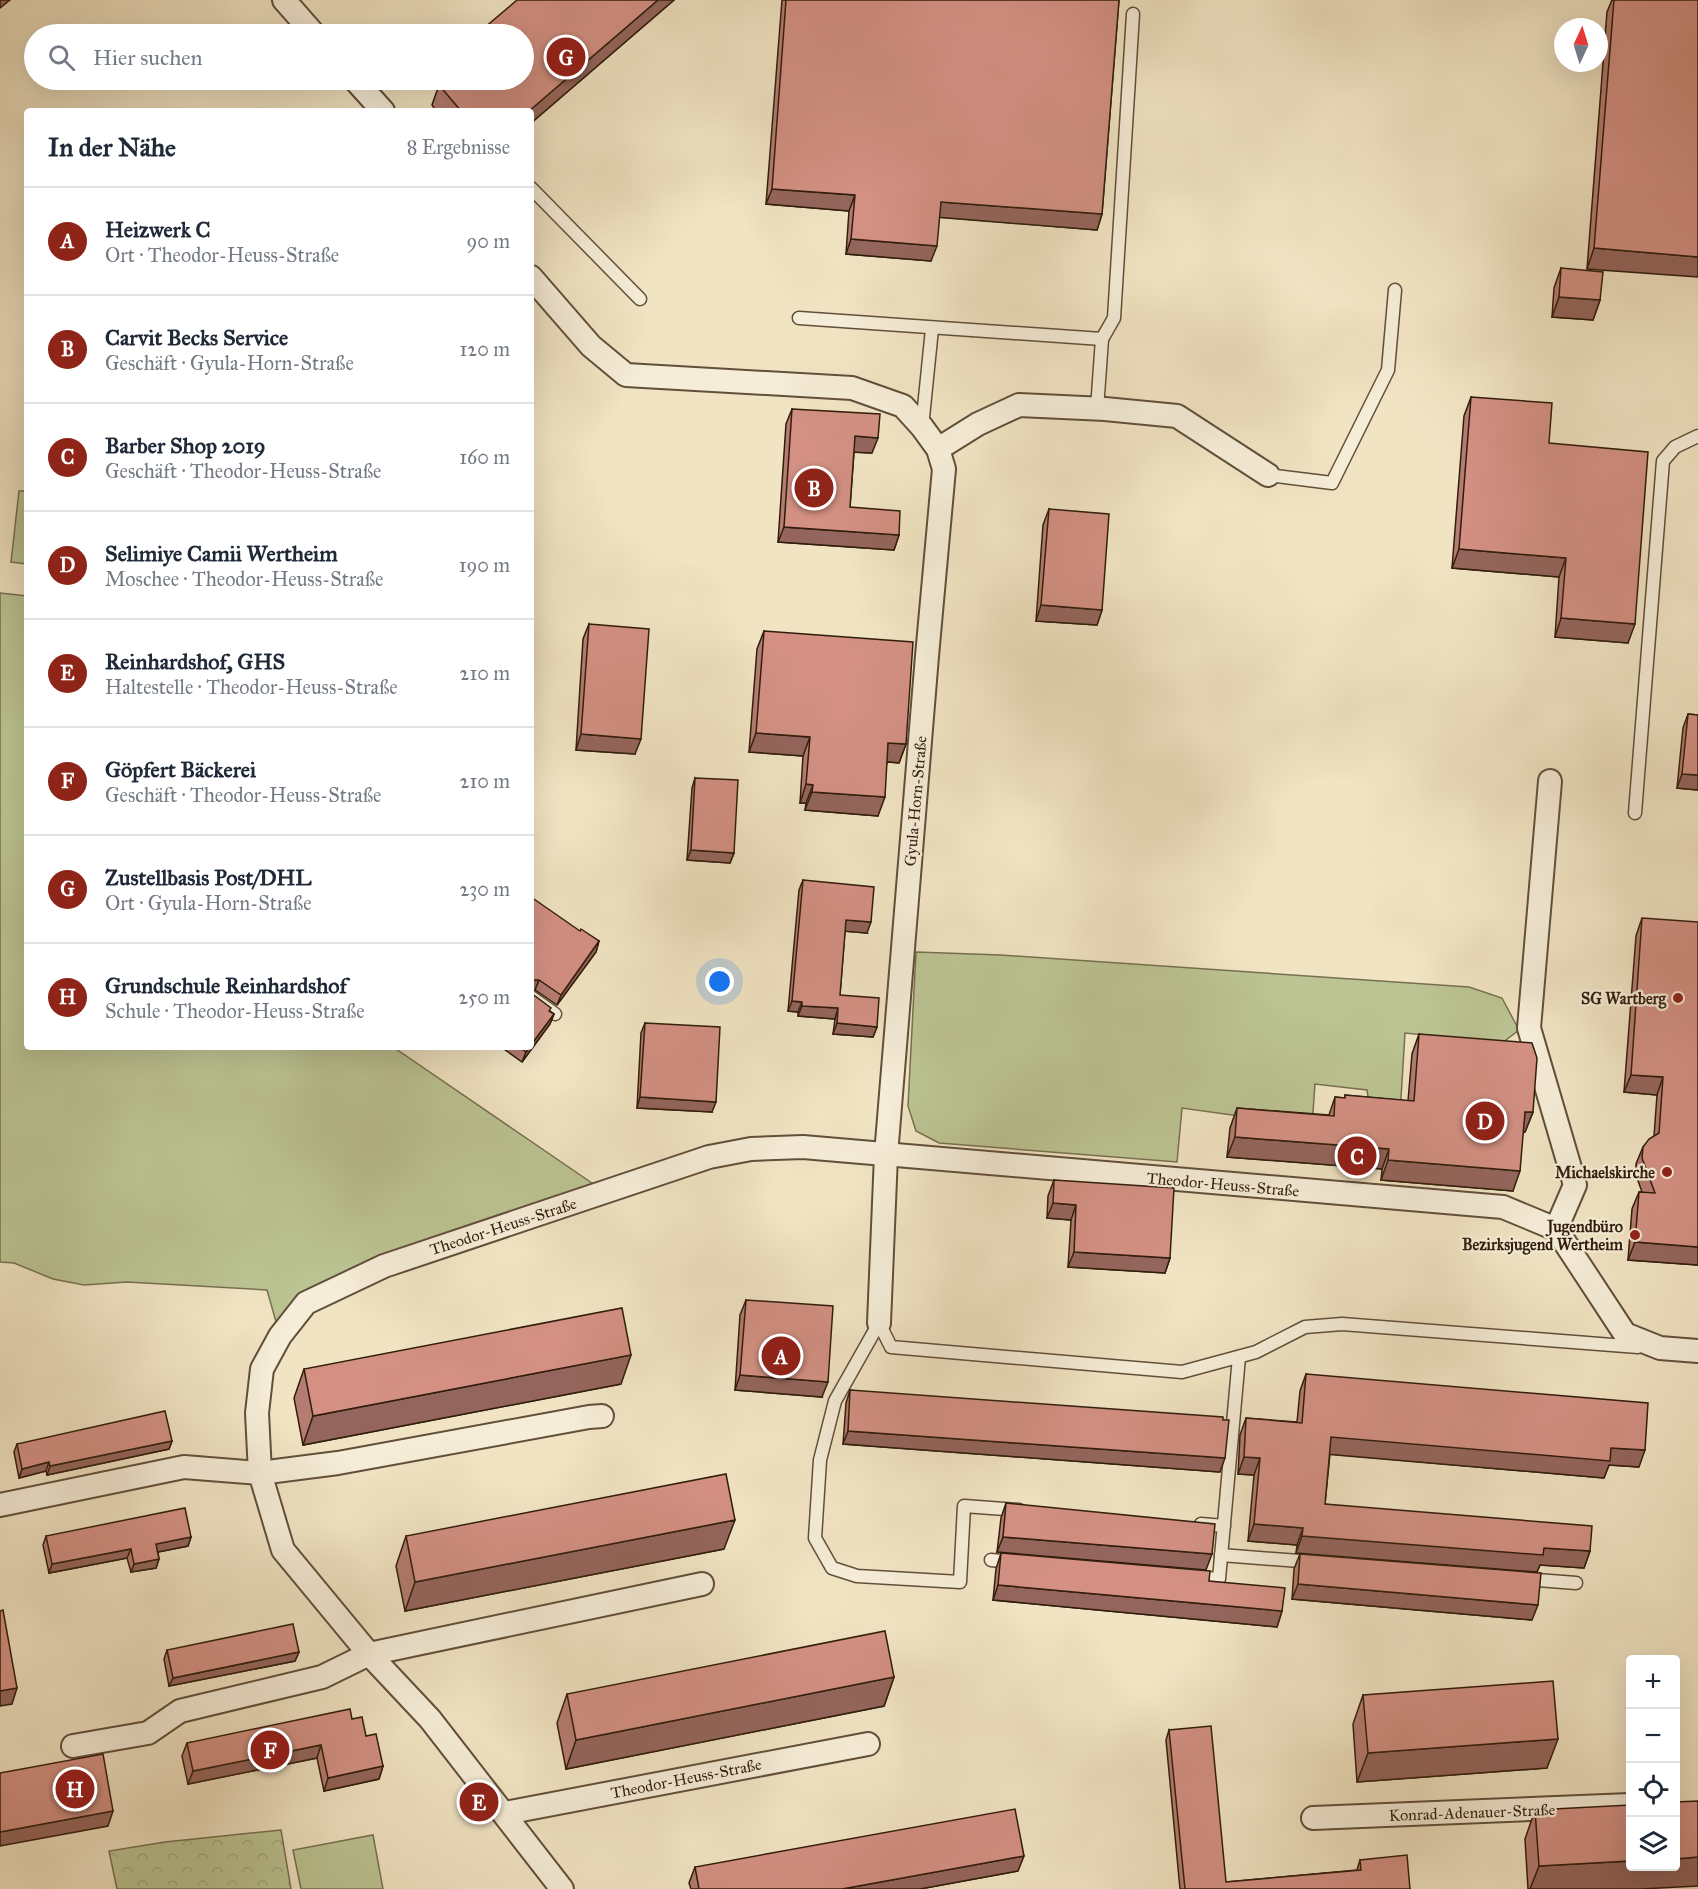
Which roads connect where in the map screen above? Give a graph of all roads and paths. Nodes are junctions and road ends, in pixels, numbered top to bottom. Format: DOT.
graph roads {
  1 [pos="284,0"];
  2 [pos="1133,14"];
  3 [pos="306,24"];
  4 [pos="364,90"];
  5 [pos="380,108"];
  6 [pos="534,191"];
  7 [pos="534,280"];
  8 [pos="1395,291"];
  9 [pos="640,299"];
  10 [pos="799,318"];
  11 [pos="932,329"];
  12 [pos="1102,339"];
  13 [pos="1097,409"];
  14 [pos="922,427"];
  15 [pos="1698,436"];
  16 [pos="938,449"];
  17 [pos="1268,476"];
  18 [pos="1550,781"];
  19 [pos="1635,813"];
  20 [pos="534,999"];
  21 [pos="555,1014"];
  22 [pos="886,1155"];
  23 [pos="1556,1229"];
  24 [pos="879,1323"];
  25 [pos="1660,1348"];
  26 [pos="1698,1351"];
  27 [pos="1239,1357"];
  28 [pos="602,1416"];
  29 [pos="260,1473"];
  30 [pos="0,1506"];
  31 [pos="1035,1511"];
  32 [pos="1188,1523"];
  33 [pos="1224,1526"];
  34 [pos="1221,1555"];
  35 [pos="991,1560"];
  36 [pos="1026,1563"];
  37 [pos="1323,1563"];
  38 [pos="1185,1576"];
  39 [pos="1507,1577"];
  40 [pos="1576,1583"];
  41 [pos="702,1584"];
  42 [pos="369,1654"];
  43 [pos="868,1744"];
  44 [pos="73,1746"];
  45 [pos="1626,1805"];
  46 [pos="505,1813"];
  47 [pos="1313,1818"];
  48 [pos="562,1889"];
  1 -- 3 [label="street"];
  2 -- 12 [label="lane"];
  4 -- 5 [label="street"];
  6 -- 9 [label="lane"];
  7 -- 14 [label="street, Gyula-Horn-Straße"];
  8 -- 17 [label="lane"];
  10 -- 11 [label="lane"];
  11 -- 12 [label="lane"];
  11 -- 14 [label="lane"];
  12 -- 13 [label="lane"];
  13 -- 16 [label="street"];
  13 -- 17 [label="street"];
  14 -- 16 [label="street, Gyula-Horn-Straße"];
  15 -- 19 [label="lane"];
  16 -- 22 [label="street, Gyula-Horn-Straße"];
  18 -- 23 [label="street"];
  20 -- 21 [label="lane"];
  22 -- 23 [label="street, Theodor-Heuss-Straße"];
  22 -- 24 [label="street"];
  22 -- 29 [label="street, Theodor-Heuss-Straße"];
  23 -- 25 [label="street"];
  24 -- 27 [label="lane"];
  24 -- 31 [label="lane"];
  25 -- 26 [label="street"];
  25 -- 27 [label="lane"];
  27 -- 33 [label="lane"];
  28 -- 29 [label="street"];
  29 -- 30 [label="street"];
  29 -- 42 [label="street, Theodor-Heuss-Straße"];
  32 -- 33 [label="lane"];
  33 -- 34 [label="lane"];
  34 -- 37 [label="lane"];
  34 -- 38 [label="lane"];
  35 -- 36 [label="lane"];
  39 -- 40 [label="lane"];
  41 -- 42 [label="street"];
  42 -- 44 [label="street"];
  42 -- 46 [label="street, Theodor-Heuss-Straße"];
  43 -- 46 [label="street, Theodor-Heuss-Straße"];
  45 -- 47 [label="street, Konrad-Adenauer-Straße"];
  46 -- 48 [label="street, Theodor-Heuss-Straße"];
}
